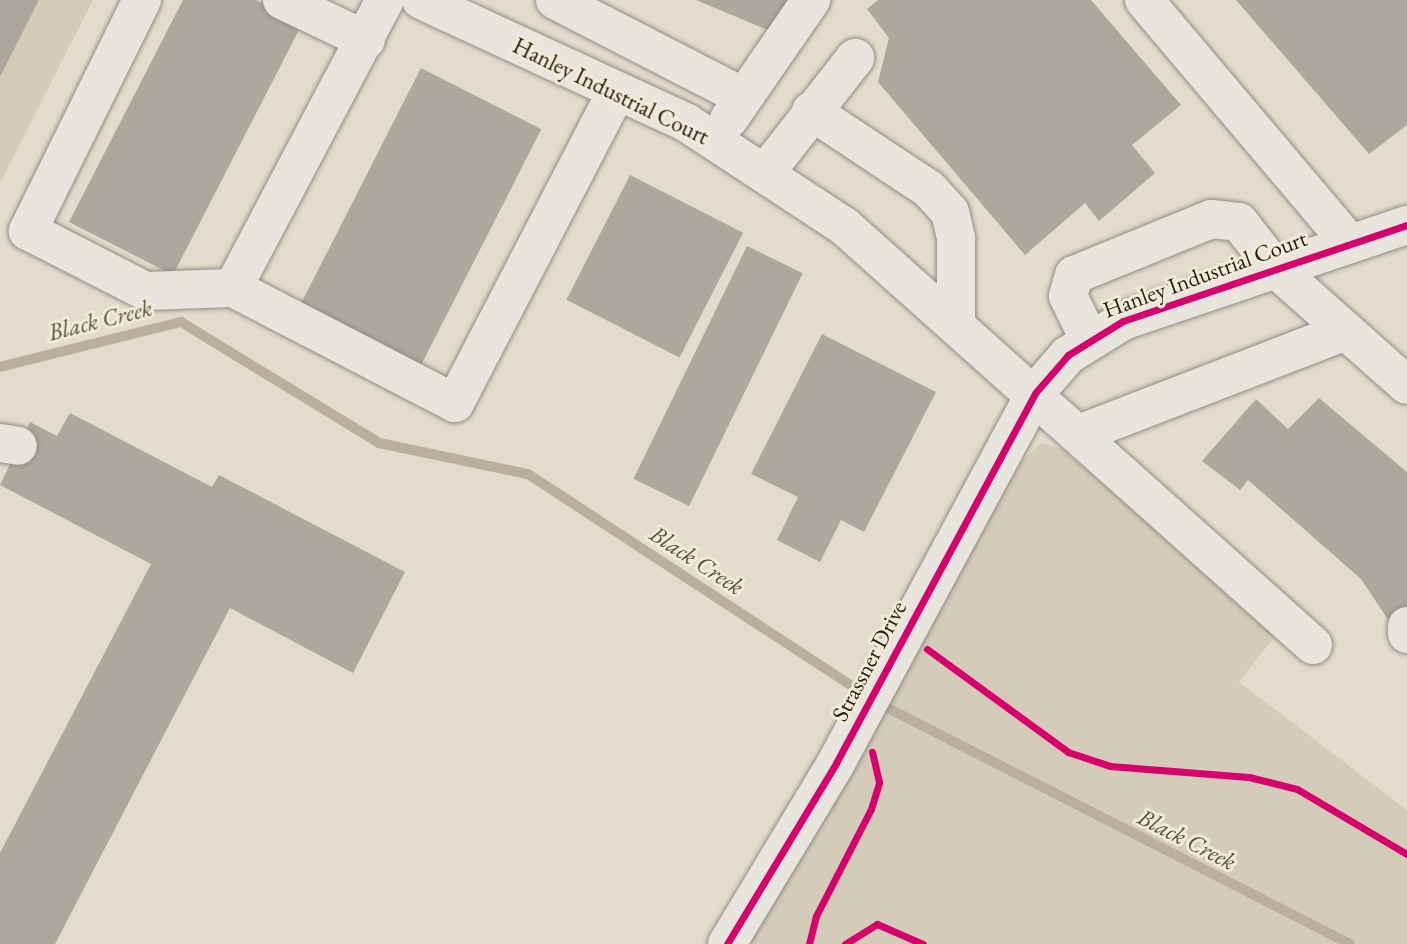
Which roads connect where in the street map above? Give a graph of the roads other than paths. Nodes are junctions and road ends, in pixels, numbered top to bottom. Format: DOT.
graph roads {
  1 [pos="142,0"];
  2 [pos="282,0"];
  3 [pos="385,0"];
  4 [pos="555,0"];
  5 [pos="811,0"];
  6 [pos="1144,0"];
  7 [pos="426,1"];
  8 [pos="366,40"];
  9 [pos="855,58"];
  10 [pos="616,92"];
  11 [pos="744,97"];
  12 [pos="811,111"];
  13 [pos="714,140"];
  14 [pos="766,172"];
  15 [pos="1407,225"];
  16 [pos="1350,244"];
  17 [pos="1275,268"];
  18 [pos="233,288"];
  19 [pos="956,323"];
  20 [pos="1346,331"];
  21 [pos="1089,339"];
  22 [pos="1407,385"];
  23 [pos="1037,392"];
  24 [pos="1079,435"];
  25 [pos="1407,626"];
  26 [pos="1407,634"];
  27 [pos="1313,645"];
  28 [pos="727,944"];
  1 -- 18 [label="street"];
  2 -- 8 [label="street"];
  3 -- 8 [label="street"];
  4 -- 11 [label="street"];
  5 -- 11 [label="street"];
  6 -- 16 [label="street"];
  7 -- 10 [label="street, Hanley Industrial Court"];
  8 -- 18 [label="street"];
  9 -- 12 [label="street"];
  10 -- 13 [label="street, Hanley Industrial Court"];
  10 -- 18 [label="street"];
  11 -- 13 [label="street"];
  12 -- 14 [label="street"];
  12 -- 19 [label="street"];
  13 -- 14 [label="street, Hanley Industrial Court"];
  14 -- 19 [label="street, Hanley Industrial Court"];
  15 -- 16 [label="street, Hanley Industrial Court"];
  16 -- 17 [label="street, Hanley Industrial Court"];
  17 -- 20 [label="street, Hanley Industrial Court"];
  17 -- 21 [label="street, Hanley Industrial Court"];
  17 -- 21 [label="street"];
  19 -- 23 [label="street, Hanley Industrial Court"];
  20 -- 22 [label="street, Hanley Industrial Court"];
  20 -- 24 [label="street"];
  21 -- 23 [label="street, Hanley Industrial Court"];
  23 -- 24 [label="street"];
  23 -- 28 [label="street, Strassner Drive"];
  24 -- 27 [label="street"];
  25 -- 26 [label="street"];
}
